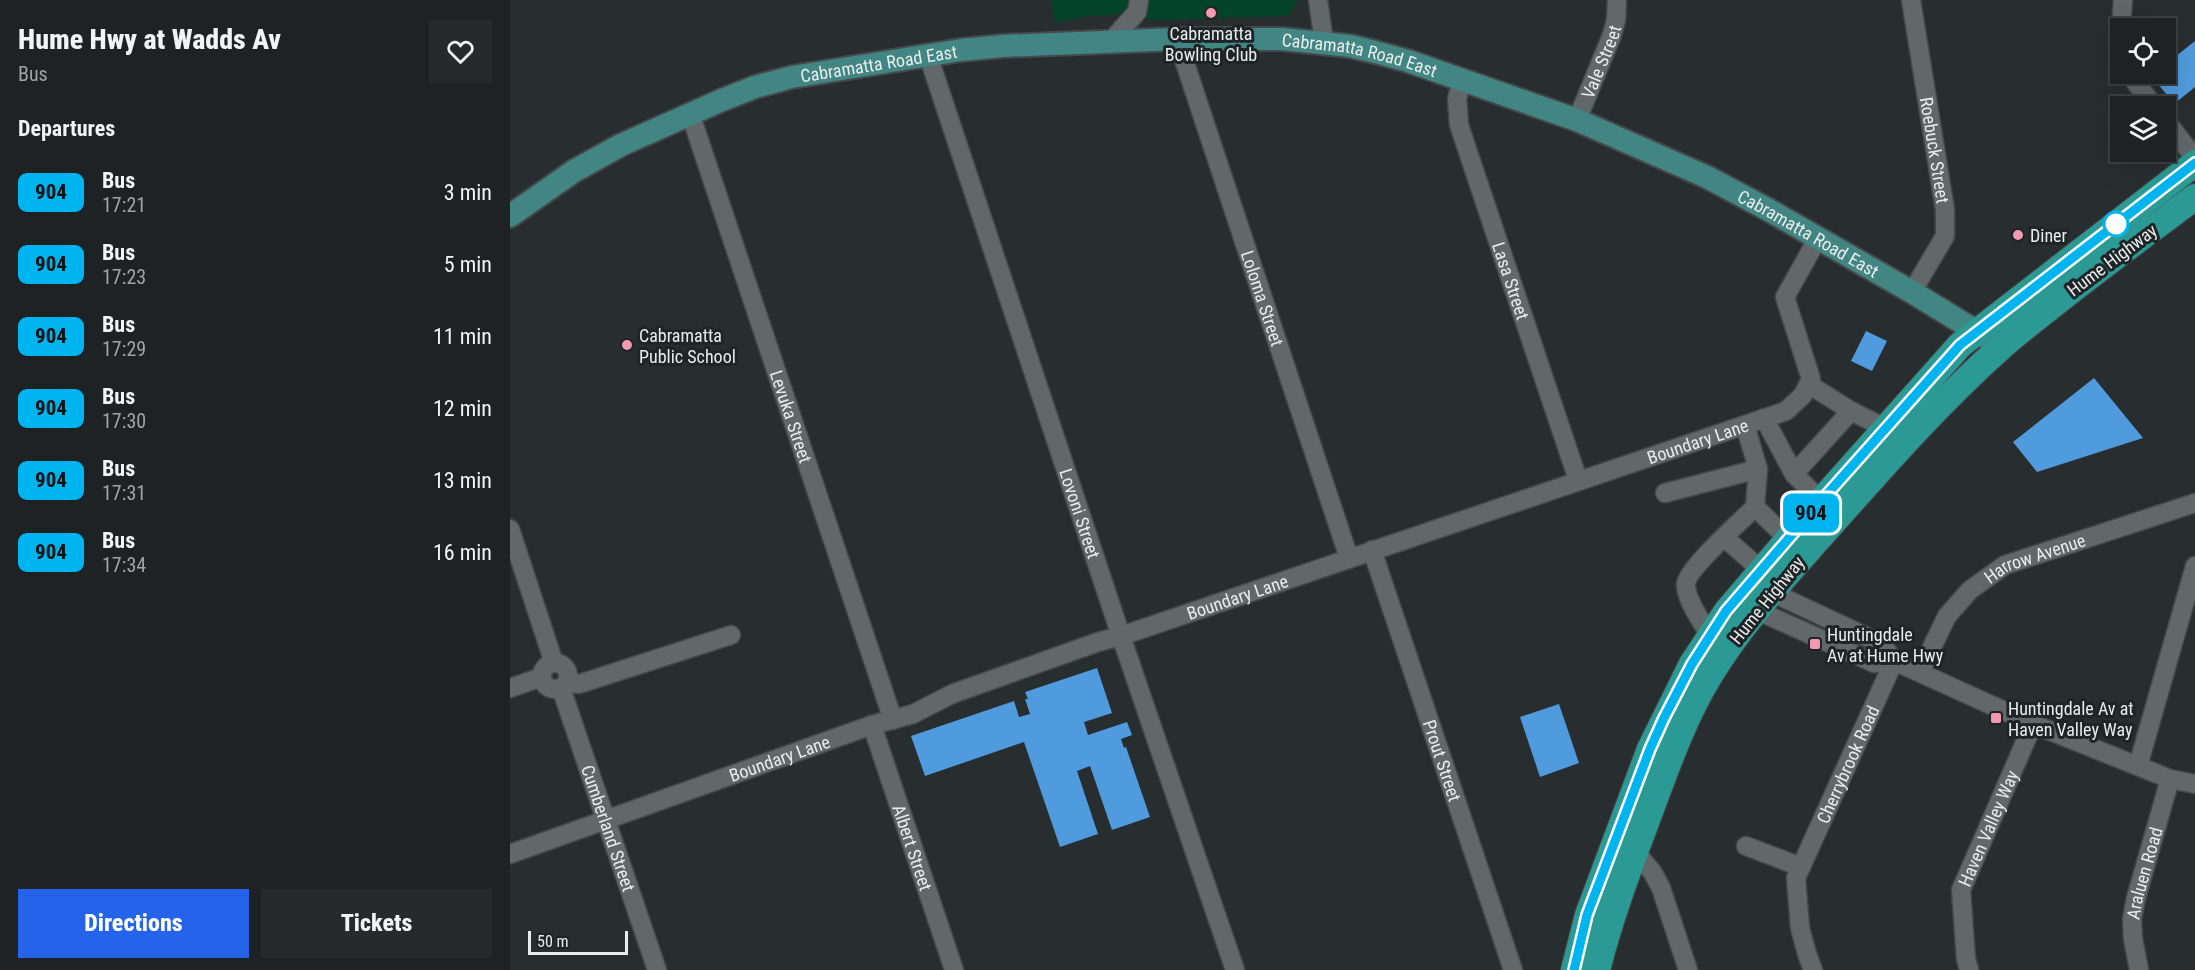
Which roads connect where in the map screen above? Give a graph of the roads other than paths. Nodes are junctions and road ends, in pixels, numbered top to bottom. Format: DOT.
graph roads {
  1 [pos="1139,0"];
  2 [pos="1318,0"];
  3 [pos="1617,0"];
  4 [pos="1911,0"];
  5 [pos="2123,0"];
  6 [pos="2122,18"];
  7 [pos="1177,39"];
  8 [pos="1111,41"];
  9 [pos="1324,42"];
  10 [pos="928,55"];
  11 [pos="1462,80"];
  12 [pos="2137,84"];
  13 [pos="2146,96"];
  14 [pos="690,113"];
  15 [pos="1577,120"];
  16 [pos="2176,134"];
  17 [pos="2195,158"];
  18 [pos="2195,163"];
  19 [pos="2195,197"];
  20 [pos="510,216"];
  21 [pos="1818,238"];
  22 [pos="1912,292"];
  23 [pos="1977,331"];
  24 [pos="2000,347"];
  25 [pos="1810,385"];
  26 [pos="1851,411"];
  27 [pos="1764,418"];
  28 [pos="1745,425"];
  29 [pos="1885,428"];
  30 [pos="1758,469"];
  31 [pos="1794,474"];
  32 [pos="1578,480"];
  33 [pos="1665,493"];
  34 [pos="1821,501"];
  35 [pos="2195,503"];
  36 [pos="1755,507"];
  37 [pos="510,529"];
  38 [pos="1725,538"];
  39 [pos="1788,539"];
  40 [pos="1372,550"];
  41 [pos="1349,558"];
  42 [pos="2195,566"];
  43 [pos="1763,591"];
  44 [pos="2188,616"];
  45 [pos="731,635"];
  46 [pos="1710,635"];
  47 [pos="1121,636"];
  48 [pos="1894,661"];
  49 [pos="554,663"];
  50 [pos="1920,672"];
  51 [pos="542,677"];
  52 [pos="564,685"];
  53 [pos="510,688"];
  54 [pos="893,720"];
  55 [pos="2033,724"];
  56 [pos="872,725"];
  57 [pos="2138,766"];
  58 [pos="2170,779"];
  59 [pos="2195,783"];
  60 [pos="606,819"];
  61 [pos="1746,846"];
  62 [pos="1635,851"];
  63 [pos="510,854"];
  64 [pos="1801,867"];
  65 [pos="657,970"];
  66 [pos="954,970"];
  67 [pos="1235,970"];
  68 [pos="1513,970"];
  69 [pos="1574,970"];
  70 [pos="1597,970"];
  71 [pos="1688,970"];
  72 [pos="1813,970"];
  73 [pos="1969,970"];
  74 [pos="2139,970"];
  1 -- 8 [label="street"];
  2 -- 9 [label="street"];
  3 -- 15 [label="street, Vale Street"];
  4 -- 22 [label="street, Roebuck Street"];
  5 -- 6 [label="street"];
  7 -- 8 [label="main road, Cabramatta Road East"];
  7 -- 9 [label="main road, Cabramatta Road East"];
  7 -- 41 [label="street, Loloma Street"];
  8 -- 10 [label="main road, Cabramatta Road East"];
  9 -- 11 [label="main road, Cabramatta Road East"];
  10 -- 14 [label="main road, Cabramatta Road East"];
  10 -- 47 [label="street, Lovoni Street"];
  11 -- 15 [label="main road, Cabramatta Road East"];
  11 -- 32 [label="street, Lasa Street"];
  12 -- 13 [label="street"];
  14 -- 20 [label="main road, Cabramatta Road East"];
  14 -- 54 [label="street, Levuka Street"];
  15 -- 21 [label="main road, Cabramatta Road East"];
  16 -- 17 [label="street"];
  18 -- 23 [label="highway, Hume Highway"];
  19 -- 24 [label="highway, Hume Highway"];
  21 -- 22 [label="main road, Cabramatta Road East"];
  21 -- 25 [label="street"];
  22 -- 23 [label="main road, Cabramatta Road East"];
  23 -- 24 [label="main road, Cabramatta Road East"];
  23 -- 29 [label="highway, Hume Highway"];
  24 -- 43 [label="highway, Hume Highway"];
  25 -- 26 [label="street"];
  25 -- 27 [label="street, Boundary Lane"];
  26 -- 29 [label="street"];
  26 -- 31 [label="street"];
  27 -- 28 [label="street, Boundary Lane"];
  27 -- 31 [label="street"];
  28 -- 30 [label="street"];
  28 -- 32 [label="street, Boundary Lane"];
  29 -- 34 [label="highway, Hume Highway"];
  30 -- 33 [label="street"];
  30 -- 36 [label="street"];
  31 -- 34 [label="street"];
  32 -- 40 [label="street, Boundary Lane"];
  34 -- 39 [label="highway, Hume Highway"];
  35 -- 50 [label="street, Harrow Avenue"];
  36 -- 38 [label="street"];
  36 -- 39 [label="street"];
  37 -- 49 [label="street"];
  38 -- 43 [label="street"];
  38 -- 46 [label="street"];
  39 -- 43 [label="highway, Hume Highway"];
  40 -- 41 [label="street, Boundary Lane"];
  40 -- 68 [label="street, Prout Street"];
  41 -- 47 [label="street, Boundary Lane"];
  42 -- 44 [label="street"];
  43 -- 46 [label="highway, Hume Highway"];
  43 -- 48 [label="street"];
  43 -- 62 [label="highway, Hume Highway"];
  44 -- 57 [label="street"];
  45 -- 52 [label="street"];
  46 -- 69 [label="highway, Hume Highway"];
  47 -- 54 [label="street, Boundary Lane"];
  47 -- 67 [label="street, Lovoni Street"];
  48 -- 50 [label="street"];
  48 -- 64 [label="street, Cherrybrook Road"];
  49 -- 51 [label="street"];
  49 -- 52 [label="street"];
  50 -- 55 [label="street"];
  51 -- 52 [label="street"];
  51 -- 53 [label="street"];
  52 -- 60 [label="street, Cumberland Street"];
  54 -- 56 [label="street, Boundary Lane"];
  55 -- 57 [label="street"];
  55 -- 73 [label="street, Haven Valley Way"];
  56 -- 60 [label="street, Boundary Lane"];
  56 -- 66 [label="street, Albert Street"];
  57 -- 58 [label="street"];
  58 -- 59 [label="street"];
  58 -- 74 [label="street, Araluen Road"];
  60 -- 63 [label="street, Boundary Lane"];
  60 -- 65 [label="street, Cumberland Street"];
  61 -- 64 [label="street"];
  62 -- 70 [label="highway, Hume Highway"];
  62 -- 71 [label="street"];
  64 -- 72 [label="street, Cherrybrook Road"];
}
